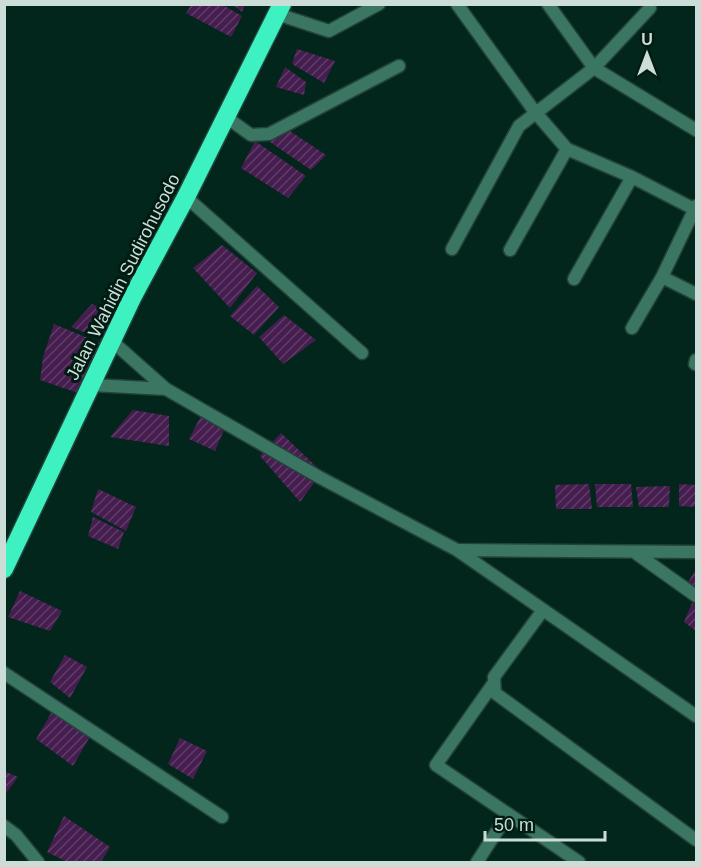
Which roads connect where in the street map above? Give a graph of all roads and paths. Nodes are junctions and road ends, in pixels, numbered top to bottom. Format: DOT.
graph roads {
  1 [pos="379,4"];
  2 [pos="457,4"];
  3 [pos="548,4"];
  4 [pos="650,8"];
  5 [pos="279,9"];
  6 [pos="399,66"];
  7 [pos="594,68"];
  8 [pos="535,112"];
  9 [pos="226,117"];
  10 [pos="696,130"];
  11 [pos="567,149"];
  12 [pos="632,177"];
  13 [pos="186,197"];
  14 [pos="696,208"];
  15 [pos="452,249"];
  16 [pos="510,250"];
  17 [pos="662,277"];
  18 [pos="574,279"];
  19 [pos="696,294"];
  20 [pos="632,328"];
  21 [pos="113,342"];
  22 [pos="362,353"];
  23 [pos="92,385"];
  24 [pos="166,389"];
  25 [pos="457,550"];
  26 [pos="696,552"];
  27 [pos="637,554"];
  28 [pos="4,568"];
  29 [pos="696,597"];
  30 [pos="543,610"];
  31 [pos="4,673"];
  32 [pos="493,684"];
  33 [pos="696,716"];
  34 [pos="508,814"];
  35 [pos="222,817"];
  36 [pos="4,826"];
  37 [pos="696,840"];
  38 [pos="38,862"];
  39 [pos="477,862"];
  40 [pos="577,862"];
  1 -- 5 [label="street"];
  2 -- 8 [label="street"];
  3 -- 7 [label="street"];
  4 -- 7 [label="street"];
  5 -- 9 [label="highway, Jalan Wahidin Sudirohusodo"];
  6 -- 9 [label="street"];
  7 -- 8 [label="street"];
  7 -- 10 [label="street"];
  8 -- 11 [label="street"];
  8 -- 15 [label="street"];
  9 -- 13 [label="highway, Jalan Wahidin Sudirohusodo"];
  11 -- 12 [label="street"];
  11 -- 16 [label="street"];
  12 -- 14 [label="street"];
  12 -- 18 [label="street"];
  13 -- 21 [label="highway, Jalan Wahidin Sudirohusodo"];
  13 -- 22 [label="street"];
  14 -- 17 [label="street"];
  17 -- 19 [label="street"];
  17 -- 20 [label="street"];
  21 -- 23 [label="highway, Jalan Wahidin Sudirohusodo"];
  21 -- 24 [label="street"];
  23 -- 24 [label="street"];
  23 -- 28 [label="highway, Jalan Wahidin Sudirohusodo"];
  24 -- 25 [label="street"];
  25 -- 27 [label="street"];
  25 -- 30 [label="street"];
  26 -- 27 [label="street"];
  27 -- 29 [label="street"];
  30 -- 32 [label="street"];
  30 -- 33 [label="street"];
  31 -- 35 [label="street"];
  32 -- 34 [label="street"];
  32 -- 37 [label="street"];
  34 -- 39 [label="street"];
  34 -- 40 [label="street"];
  36 -- 38 [label="street"];
}
